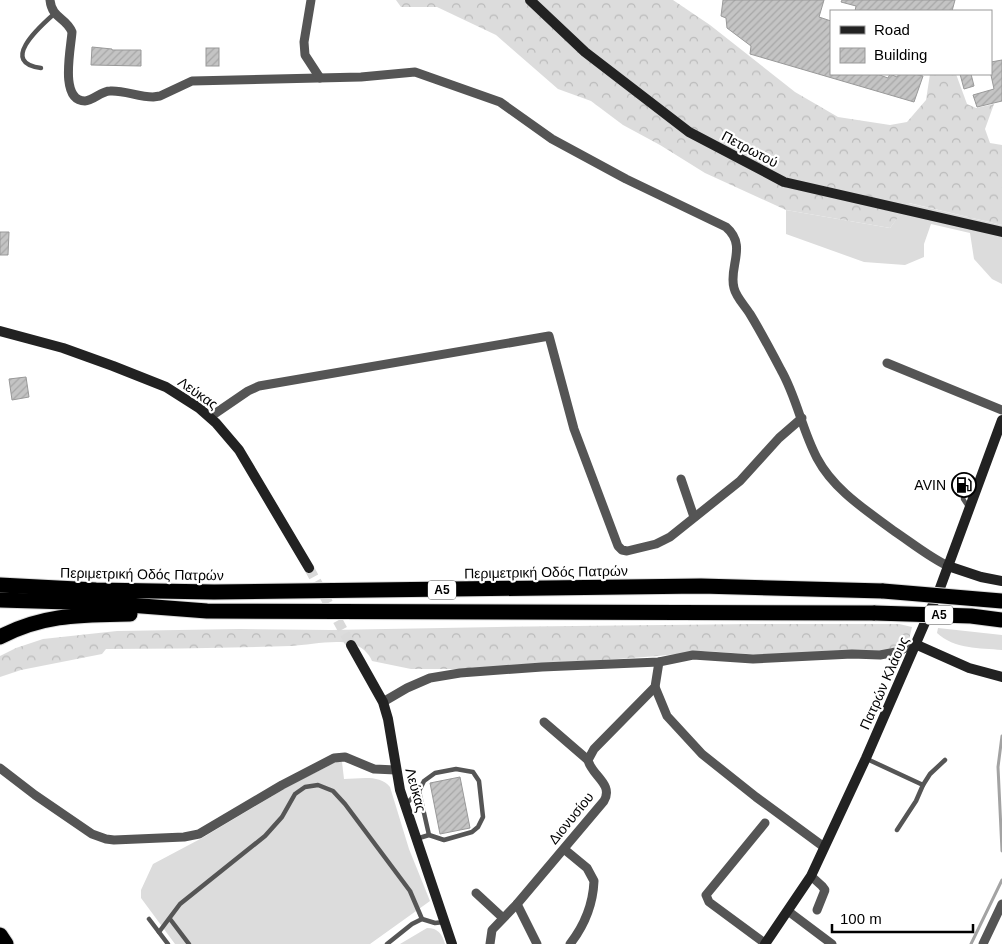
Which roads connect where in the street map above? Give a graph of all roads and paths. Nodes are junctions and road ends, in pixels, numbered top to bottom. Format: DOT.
graph roads {
  1 [pos="50,0"];
  2 [pos="311,0"];
  3 [pos="530,0"];
  4 [pos="54,14"];
  5 [pos="41,68"];
  6 [pos="320,78"];
  7 [pos="1002,232"];
  8 [pos="0,331"];
  9 [pos="887,363"];
  10 [pos="1002,410"];
  11 [pos="210,417"];
  12 [pos="802,418"];
  13 [pos="1002,420"];
  14 [pos="681,479"];
  15 [pos="694,517"];
  16 [pos="948,566"];
  17 [pos="309,568"];
  18 [pos="1002,581"];
  19 [pos="0,585"];
  20 [pos="0,600"];
  21 [pos="1002,601"];
  22 [pos="207,610"];
  23 [pos="1002,620"];
  24 [pos="0,637"];
  25 [pos="915,644"];
  26 [pos="351,645"];
  27 [pos="659,662"];
  28 [pos="1002,677"];
  29 [pos="654,687"];
  30 [pos="383,702"];
  31 [pos="544,722"];
  32 [pos="866,758"];
  33 [pos="588,760"];
  34 [pos="945,760"];
  35 [pos="0,768"];
  36 [pos="396,770"];
  37 [pos="923,785"];
  38 [pos="420,791"];
  39 [pos="405,805"];
  40 [pos="765,823"];
  41 [pos="897,830"];
  42 [pos="429,834"];
  43 [pos="416,839"];
  44 [pos="824,847"];
  45 [pos="564,850"];
  46 [pos="811,876"];
  47 [pos="476,893"];
  48 [pos="517,904"];
  49 [pos="1002,904"];
  50 [pos="788,910"];
  51 [pos="817,910"];
  52 [pos="149,918"];
  53 [pos="170,918"];
  54 [pos="503,918"];
  55 [pos="422,919"];
  56 [pos="446,921"];
  57 [pos="159,932"];
  58 [pos="0,935"];
  59 [pos="6,944"];
  60 [pos="168,944"];
  61 [pos="189,944"];
  62 [pos="387,944"];
  63 [pos="452,944"];
  64 [pos="490,944"];
  65 [pos="538,944"];
  66 [pos="570,944"];
  67 [pos="765,944"];
  68 [pos="832,944"];
  69 [pos="983,944"];
  1 -- 4 [label="street"];
  2 -- 6 [label="street"];
  3 -- 7 [label="street, Πετρωτού"];
  4 -- 5 [label="lane"];
  4 -- 6 [label="street"];
  6 -- 12 [label="street"];
  8 -- 11 [label="street, Λεύκας"];
  9 -- 10 [label="street"];
  11 -- 15 [label="street"];
  11 -- 17 [label="street, Λεύκας"];
  12 -- 15 [label="street"];
  12 -- 16 [label="street"];
  13 -- 16 [label="street, Πατρών Κλάους"];
  14 -- 15 [label="street"];
  16 -- 18 [label="street"];
  16 -- 25 [label="street, Πατρών Κλάους"];
  19 -- 21 [label="highway, Περιμετρική Οδός Πατρών / Α5, bridge"];
  20 -- 22 [label="highway, Α5"];
  22 -- 23 [label="highway, Α5, bridge"];
  22 -- 24 [label="highway"];
  25 -- 27 [label="street"];
  25 -- 28 [label="street"];
  25 -- 32 [label="street, Πατρών Κλάους"];
  26 -- 30 [label="street, Λεύκας"];
  27 -- 29 [label="street"];
  27 -- 30 [label="street"];
  29 -- 33 [label="street"];
  29 -- 44 [label="street"];
  30 -- 36 [label="street, Λεύκας"];
  31 -- 33 [label="street, Διονυσίου"];
  32 -- 37 [label="lane"];
  32 -- 44 [label="street, Πατρών Κλάους"];
  33 -- 45 [label="street, Διονυσίου"];
  34 -- 37 [label="lane"];
  35 -- 36 [label="street"];
  36 -- 39 [label="street, Λεύκας"];
  37 -- 41 [label="lane"];
  38 -- 39 [label="lane"];
  38 -- 42 [label="lane"];
  38 -- 42 [label="lane"];
  39 -- 43 [label="street, Λεύκας"];
  40 -- 67 [label="street"];
  42 -- 43 [label="lane"];
  43 -- 56 [label="street, Λεύκας"];
  44 -- 46 [label="street, Πατρών Κλάους"];
  45 -- 48 [label="street, Διονυσίου"];
  45 -- 66 [label="street"];
  46 -- 50 [label="street, Πατρών Κλάους"];
  46 -- 51 [label="street"];
  47 -- 54 [label="street"];
  48 -- 54 [label="street, Διονυσίου"];
  48 -- 65 [label="street"];
  49 -- 69 [label="street"];
  50 -- 67 [label="street, Πατρών Κλάους"];
  50 -- 68 [label="street"];
  52 -- 57 [label="lane"];
  53 -- 55 [label="lane"];
  53 -- 57 [label="lane"];
  53 -- 61 [label="lane"];
  54 -- 64 [label="street, Διονυσίου"];
  55 -- 56 [label="lane"];
  55 -- 62 [label="lane"];
  56 -- 63 [label="street, Λεύκας"];
  57 -- 60 [label="lane"];
  58 -- 59 [label="highway"];
}
